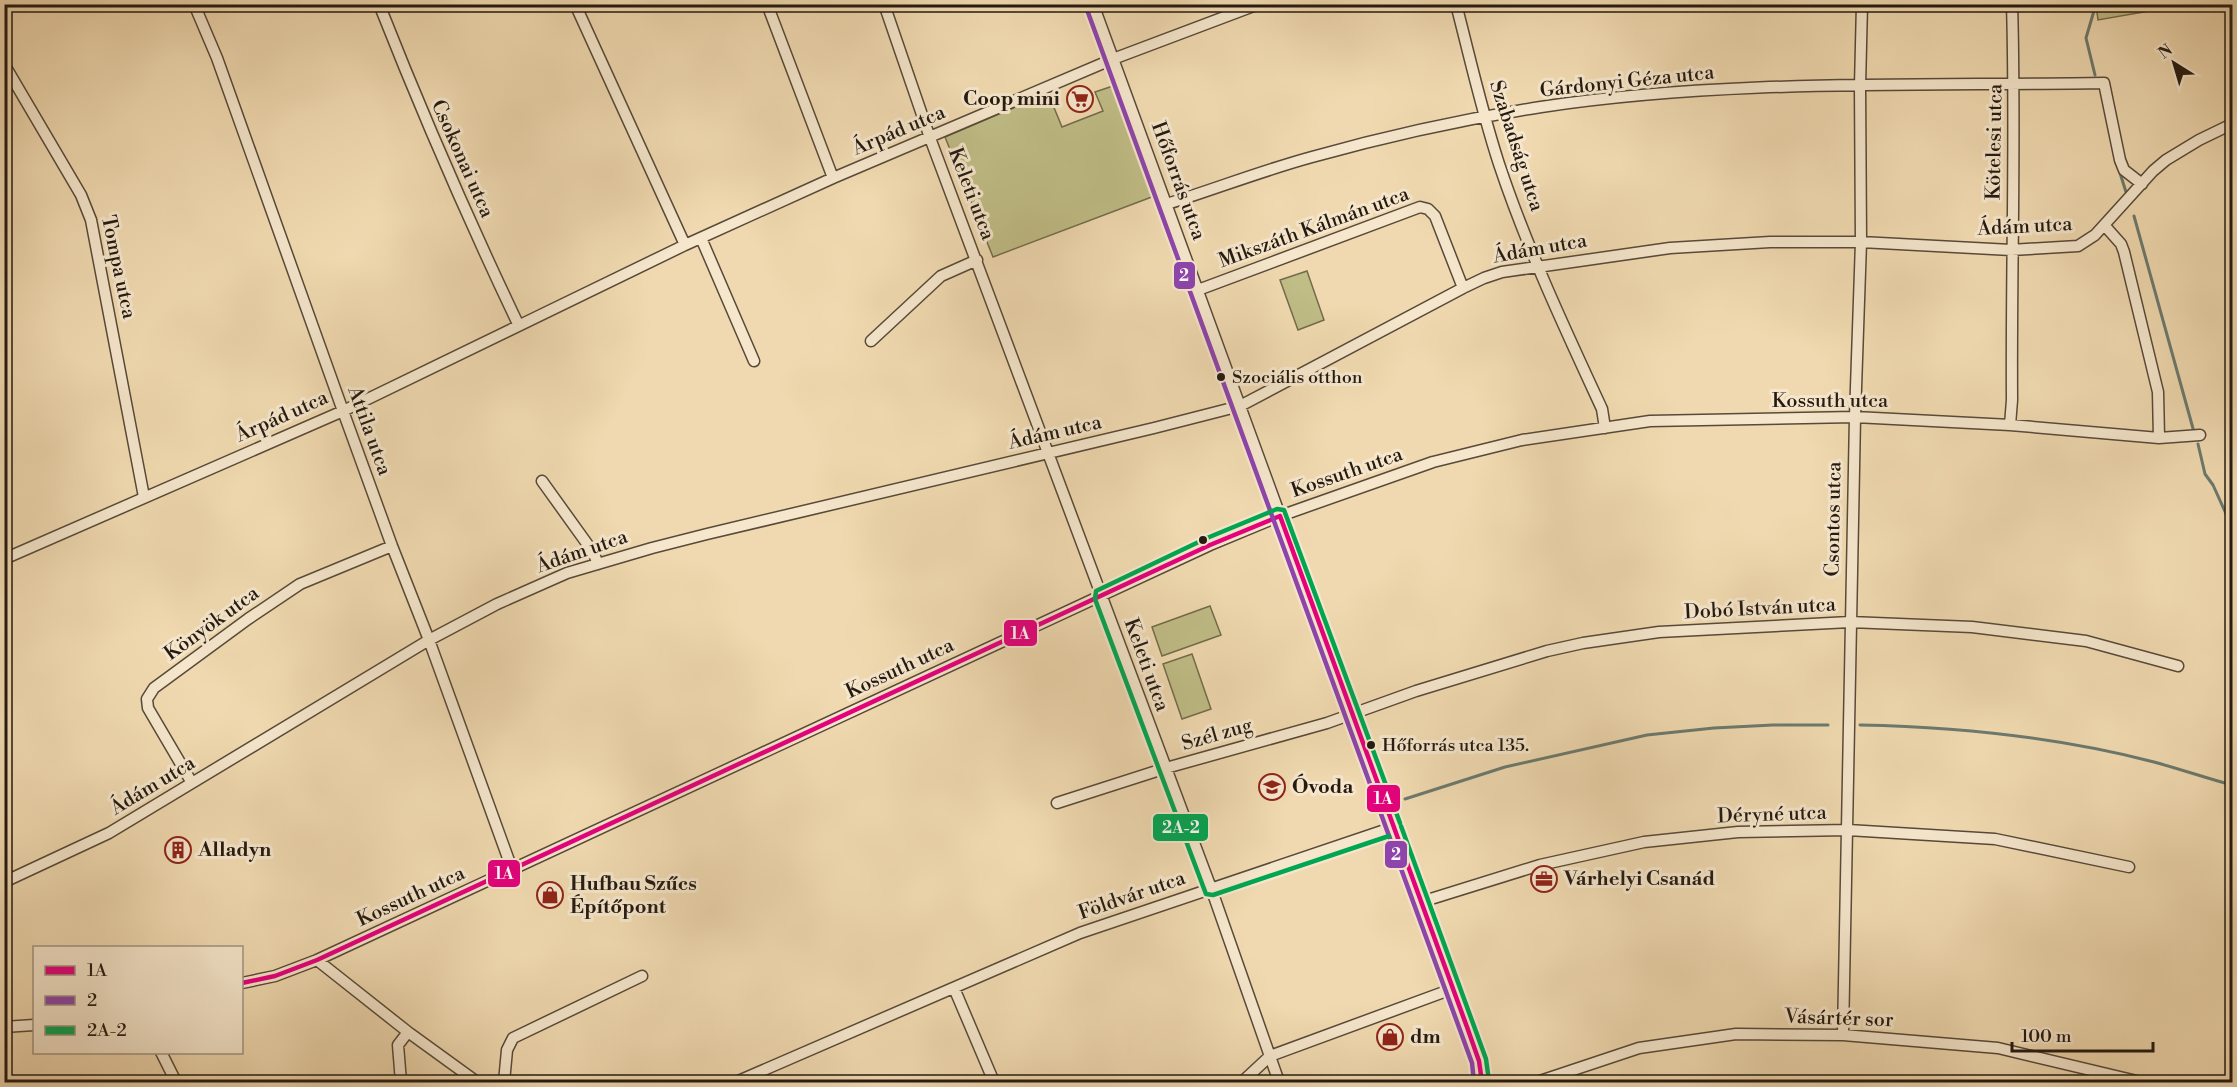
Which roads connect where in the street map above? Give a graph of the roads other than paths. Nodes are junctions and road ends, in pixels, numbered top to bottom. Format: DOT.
graph roads {
  1 [pos="194,4"];
  2 [pos="379,4"];
  3 [pos="574,4"];
  4 [pos="767,4"];
  5 [pos="884,4"];
  6 [pos="1093,4"];
  7 [pos="1259,4"];
  8 [pos="1456,4"];
  9 [pos="1862,4"];
  10 [pos="2012,4"];
  11 [pos="1113,59"];
  12 [pos="4,64"];
  13 [pos="2014,85"];
  14 [pos="1860,86"];
  15 [pos="1485,118"];
  16 [pos="2232,124"];
  17 [pos="930,138"];
  18 [pos="833,178"];
  19 [pos="2142,184"];
  20 [pos="1167,204"];
  21 [pos="2105,226"];
  22 [pos="700,238"];
  23 [pos="1861,242"];
  24 [pos="685,245"];
  25 [pos="2011,250"];
  26 [pos="977,260"];
  27 [pos="1538,266"];
  28 [pos="1463,288"];
  29 [pos="1198,290"];
  30 [pos="518,324"];
  31 [pos="872,341"];
  32 [pos="754,361"];
  33 [pos="1240,406"];
  34 [pos="343,411"];
  35 [pos="1855,417"];
  36 [pos="2010,424"];
  37 [pos="1605,428"];
  38 [pos="2200,435"];
  39 [pos="2159,438"];
  40 [pos="1048,454"];
  41 [pos="542,480"];
  42 [pos="144,497"];
  43 [pos="1280,516"];
  44 [pos="392,546"];
  45 [pos="4,559"];
  46 [pos="598,564"];
  47 [pos="1102,596"];
  48 [pos="1850,622"];
  49 [pos="429,640"];
  50 [pos="2178,666"];
  51 [pos="1352,713"];
  52 [pos="1166,768"];
  53 [pos="192,783"];
  54 [pos="1057,802"];
  55 [pos="1394,827"];
  56 [pos="1848,830"];
  57 [pos="2130,867"];
  58 [pos="512,869"];
  59 [pos="4,882"];
  60 [pos="1211,888"];
  61 [pos="1421,902"];
  62 [pos="317,960"];
  63 [pos="642,976"];
  64 [pos="243,983"];
  65 [pos="954,988"];
  66 [pos="1452,989"];
  67 [pos="30,1025"];
  68 [pos="4,1027"];
  69 [pos="408,1032"];
  70 [pos="4,1034"];
  71 [pos="1843,1035"];
  72 [pos="162,1054"];
  73 [pos="1270,1056"];
  74 [pos="176,1083"];
  75 [pos="401,1083"];
  76 [pos="477,1083"];
  77 [pos="504,1083"];
  78 [pos="736,1083"];
  79 [pos="994,1083"];
  80 [pos="1242,1083"];
  81 [pos="1279,1083"];
  82 [pos="1482,1083"];
  83 [pos="1537,1083"];
  84 [pos="2141,1083"];
  1 -- 34 [label="street, Attila utca"];
  2 -- 30 [label="street, Csokonai utca"];
  3 -- 24 [label="street"];
  4 -- 18 [label="street"];
  5 -- 17 [label="street, Keleti utca"];
  6 -- 11 [label="street, Hőforrás utca"];
  7 -- 11 [label="street, Árpád utca"];
  8 -- 15 [label="street, Szabadság utca"];
  9 -- 14 [label="street, Csontos utca"];
  10 -- 13 [label="street, Kötelesi utca"];
  11 -- 17 [label="street, Árpád utca"];
  11 -- 20 [label="street, Hőforrás utca"];
  12 -- 42 [label="street, Tompa utca"];
  13 -- 14 [label="street, Gárdonyi Géza utca"];
  13 -- 19 [label="street, Gárdonyi Géza utca"];
  13 -- 25 [label="street, Kötelesi utca"];
  14 -- 15 [label="street, Gárdonyi Géza utca"];
  14 -- 23 [label="street, Csontos utca"];
  15 -- 20 [label="street, Gárdonyi Géza utca"];
  15 -- 27 [label="street, Szabadság utca"];
  16 -- 19 [label="street, Ádám utca"];
  17 -- 18 [label="street, Árpád utca"];
  17 -- 26 [label="street, Keleti utca"];
  18 -- 22 [label="street, Árpád utca"];
  19 -- 21 [label="street, Ádám utca"];
  20 -- 29 [label="street, Hőforrás utca"];
  21 -- 25 [label="street, Ádám utca"];
  21 -- 39 [label="street"];
  22 -- 24 [label="street, Árpád utca"];
  22 -- 32 [label="street"];
  23 -- 25 [label="street, Ádám utca"];
  23 -- 27 [label="street, Ádám utca"];
  23 -- 35 [label="street, Csontos utca"];
  24 -- 30 [label="street, Árpád utca"];
  25 -- 36 [label="street, Kötelesi utca"];
  26 -- 31 [label="street, Keleti utca"];
  26 -- 40 [label="street, Keleti utca"];
  27 -- 28 [label="street, Ádám utca"];
  27 -- 37 [label="street, Szabadság utca"];
  28 -- 29 [label="street, Mikszáth Kálmán utca"];
  28 -- 33 [label="street, Ádám utca"];
  29 -- 33 [label="street, Hőforrás utca"];
  30 -- 34 [label="street, Árpád utca"];
  33 -- 40 [label="street, Ádám utca"];
  33 -- 43 [label="street, Hőforrás utca"];
  34 -- 42 [label="street, Árpád utca"];
  34 -- 44 [label="street, Attila utca"];
  35 -- 36 [label="street, Kossuth utca"];
  35 -- 37 [label="street, Kossuth utca"];
  35 -- 48 [label="street, Csontos utca"];
  36 -- 39 [label="street, Kossuth utca"];
  37 -- 43 [label="street, Kossuth utca"];
  38 -- 39 [label="street, Kossuth utca"];
  40 -- 46 [label="street, Ádám utca"];
  40 -- 47 [label="street, Keleti utca"];
  41 -- 46 [label="street"];
  42 -- 45 [label="street, Árpád utca"];
  43 -- 47 [label="street, Kossuth utca"];
  43 -- 51 [label="street, Hőforrás utca"];
  44 -- 49 [label="street, Attila utca"];
  44 -- 53 [label="street, Könyök utca"];
  46 -- 49 [label="street, Ádám utca"];
  47 -- 52 [label="street, Keleti utca"];
  47 -- 58 [label="street, Kossuth utca"];
  48 -- 50 [label="street, Dobó István utca"];
  48 -- 51 [label="street, Dobó István utca"];
  48 -- 56 [label="street, Csontos utca"];
  49 -- 53 [label="street, Ádám utca"];
  49 -- 58 [label="street, Attila utca"];
  51 -- 52 [label="street, Szél zug"];
  51 -- 55 [label="street, Hőforrás utca"];
  52 -- 54 [label="street, Szél zug"];
  52 -- 60 [label="street, Keleti utca"];
  53 -- 59 [label="street, Ádám utca"];
  55 -- 60 [label="street, Földvár utca"];
  55 -- 61 [label="street, Hőforrás utca"];
  56 -- 57 [label="street, Déryné utca"];
  56 -- 61 [label="street, Déryné utca"];
  56 -- 71 [label="street, Csontos utca"];
  58 -- 62 [label="street, Kossuth utca"];
  60 -- 65 [label="street, Földvár utca"];
  60 -- 73 [label="street, Keleti utca"];
  61 -- 66 [label="street, Hőforrás utca"];
  62 -- 64 [label="street, Kossuth utca"];
  62 -- 69 [label="street"];
  63 -- 77 [label="street"];
  65 -- 78 [label="street, Földvár utca"];
  65 -- 79 [label="street"];
  66 -- 73 [label="street"];
  66 -- 82 [label="street, Hőforrás utca"];
  67 -- 68 [label="street"];
  67 -- 70 [label="street"];
  69 -- 75 [label="street"];
  69 -- 76 [label="street"];
  71 -- 83 [label="street, Vásártér sor"];
  71 -- 84 [label="street, Vásártér sor"];
  72 -- 74 [label="street"];
  73 -- 80 [label="street"];
  73 -- 81 [label="street, Keleti utca"];
}
